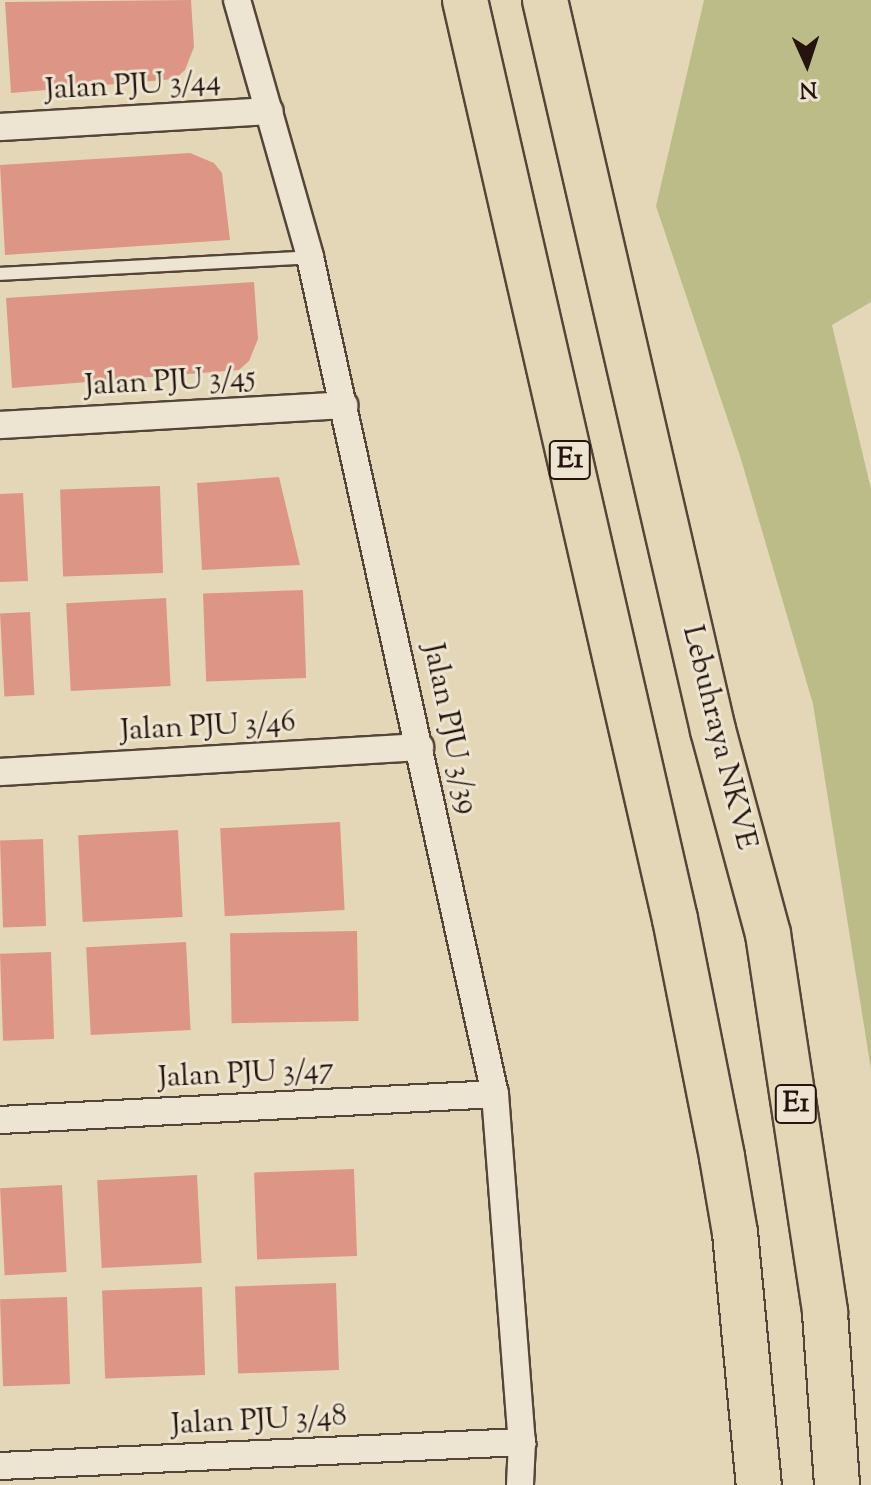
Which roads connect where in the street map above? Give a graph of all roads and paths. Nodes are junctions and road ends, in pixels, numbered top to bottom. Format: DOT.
graph roads {
  1 [pos="237,0"];
  2 [pos="465,0"];
  3 [pos="545,0"];
  4 [pos="270,111"];
  5 [pos="0,127"];
  6 [pos="310,257"];
  7 [pos="0,274"];
  8 [pos="344,405"];
  9 [pos="0,425"];
  10 [pos="420,747"];
  11 [pos="0,772"];
  12 [pos="495,1094"];
  13 [pos="0,1120"];
  14 [pos="522,1442"];
  15 [pos="0,1466"];
  16 [pos="520,1485"];
  17 [pos="759,1485"];
  18 [pos="837,1485"];
  1 -- 4 [label="street, Jalan PJU 3/39"];
  2 -- 17 [label="highway, E1"];
  3 -- 18 [label="highway, Lebuhraya NKVE / E1"];
  4 -- 5 [label="street, Jalan PJU 3/44"];
  4 -- 6 [label="street, Jalan PJU 3/39"];
  6 -- 7 [label="lane"];
  6 -- 8 [label="street, Jalan PJU 3/39"];
  8 -- 9 [label="street, Jalan PJU 3/45"];
  8 -- 10 [label="street, Jalan PJU 3/39"];
  10 -- 11 [label="street, Jalan PJU 3/46"];
  10 -- 12 [label="street, Jalan PJU 3/39"];
  12 -- 13 [label="street, Jalan PJU 3/47"];
  12 -- 14 [label="street, Jalan PJU 3/39"];
  14 -- 15 [label="street, Jalan PJU 3/48"];
  14 -- 16 [label="street, Jalan PJU 3/39"];
}
